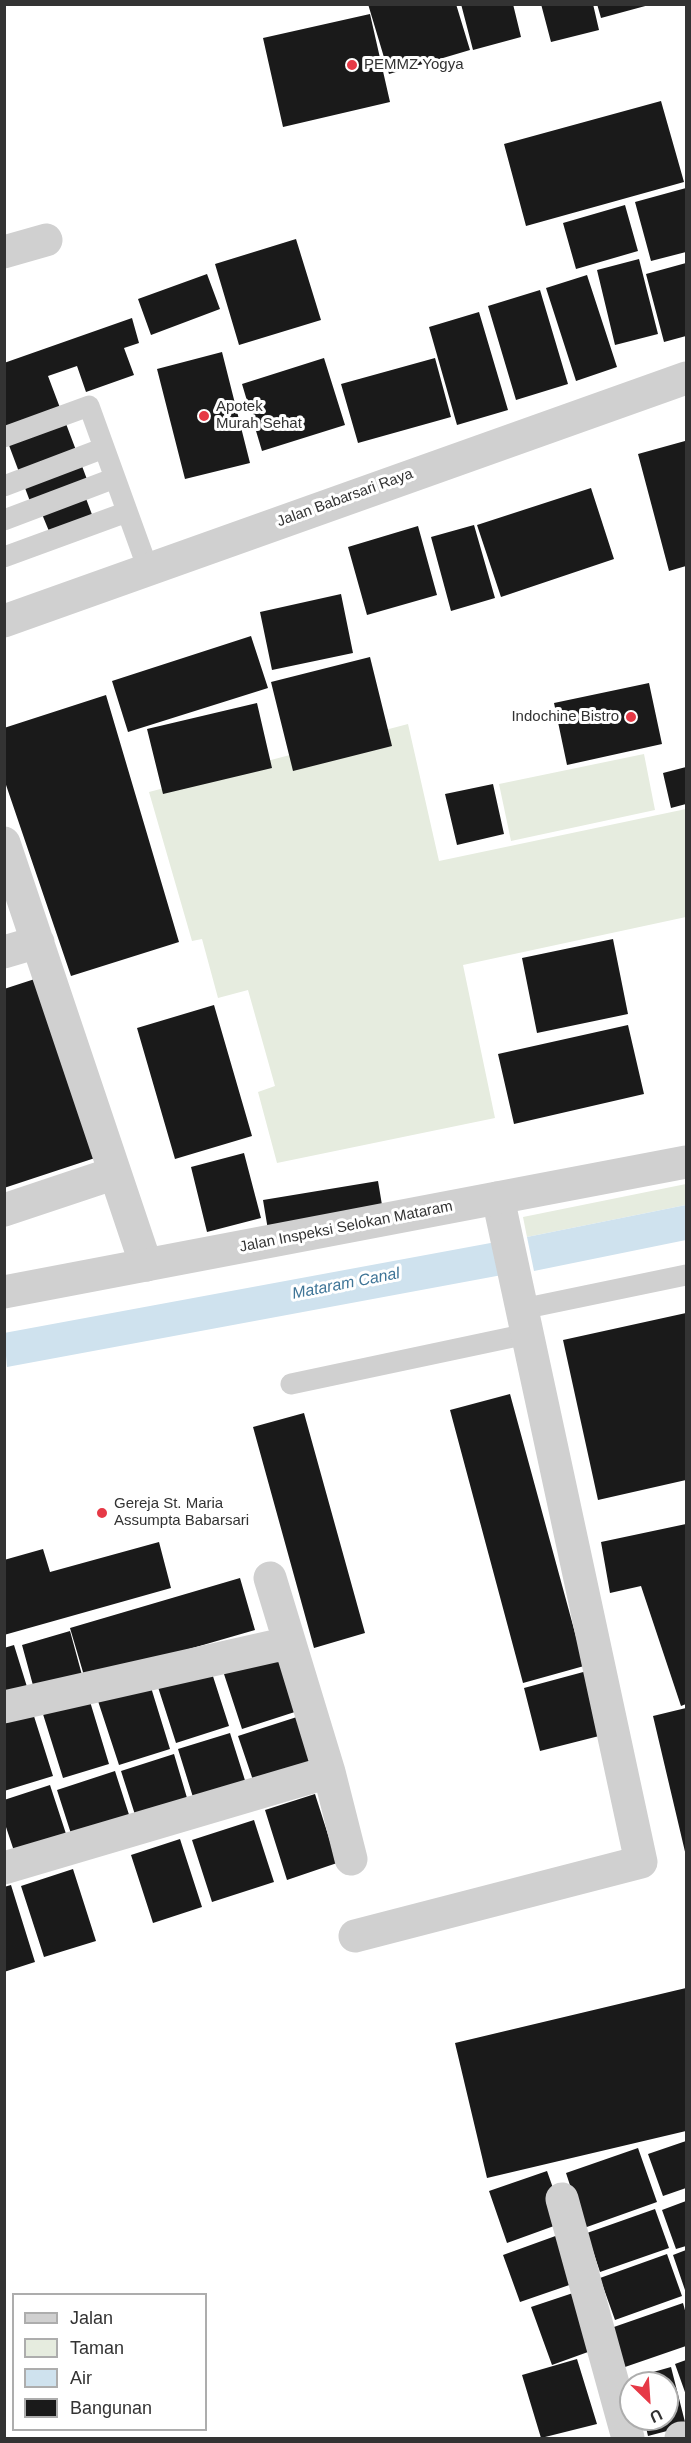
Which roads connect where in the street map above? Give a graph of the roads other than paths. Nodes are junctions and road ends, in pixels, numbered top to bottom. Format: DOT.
graph roads {
  1 [pos="46,240"];
  2 [pos="4,252"];
  3 [pos="687,378"];
  4 [pos="4,437"];
  5 [pos="104,447"];
  6 [pos="115,478"];
  7 [pos="4,486"];
  8 [pos="127,512"];
  9 [pos="4,520"];
  10 [pos="4,557"];
  11 [pos="148,569"];
  12 [pos="4,621"];
  13 [pos="4,843"];
  14 [pos="38,942"];
  15 [pos="4,952"];
  16 [pos="687,1162"];
  17 [pos="115,1173"];
  18 [pos="498,1198"];
  19 [pos="4,1210"];
  20 [pos="146,1265"];
  21 [pos="687,1275"];
  22 [pos="4,1292"];
  23 [pos="521,1307"];
  24 [pos="291,1384"];
  25 [pos="270,1578"];
  26 [pos="288,1643"];
  27 [pos="4,1707"];
  28 [pos="329,1772"];
  29 [pos="351,1859"];
  30 [pos="4,1868"];
  31 [pos="356,1936"];
  32 [pos="562,2199"];
  33 [pos="687,2438"];
  34 [pos="628,2439"];
  35 [pos="681,2439"];
  1 -- 2 [label="street"];
  3 -- 11 [label="street, Jalan Babarsari Raya"];
  4 -- 5 [label="lane"];
  5 -- 6 [label="lane"];
  5 -- 7 [label="lane"];
  6 -- 8 [label="lane"];
  6 -- 9 [label="lane"];
  8 -- 10 [label="lane"];
  8 -- 11 [label="lane"];
  11 -- 12 [label="street, Jalan Babarsari Raya"];
  13 -- 14 [label="street"];
  14 -- 15 [label="street"];
  14 -- 17 [label="street"];
  16 -- 18 [label="street, Jalan Inspeksi Selokan Mataram"];
  17 -- 19 [label="street"];
  17 -- 20 [label="street"];
  18 -- 20 [label="street, Jalan Inspeksi Selokan Mataram"];
  18 -- 23 [label="street"];
  20 -- 22 [label="street, Jalan Inspeksi Selokan Mataram"];
  21 -- 23 [label="lane"];
  23 -- 24 [label="lane"];
  23 -- 31 [label="street"];
  25 -- 26 [label="street"];
  26 -- 27 [label="street"];
  26 -- 28 [label="street"];
  28 -- 29 [label="street"];
  28 -- 30 [label="street"];
  32 -- 34 [label="street"];
  33 -- 35 [label="street"];
}
